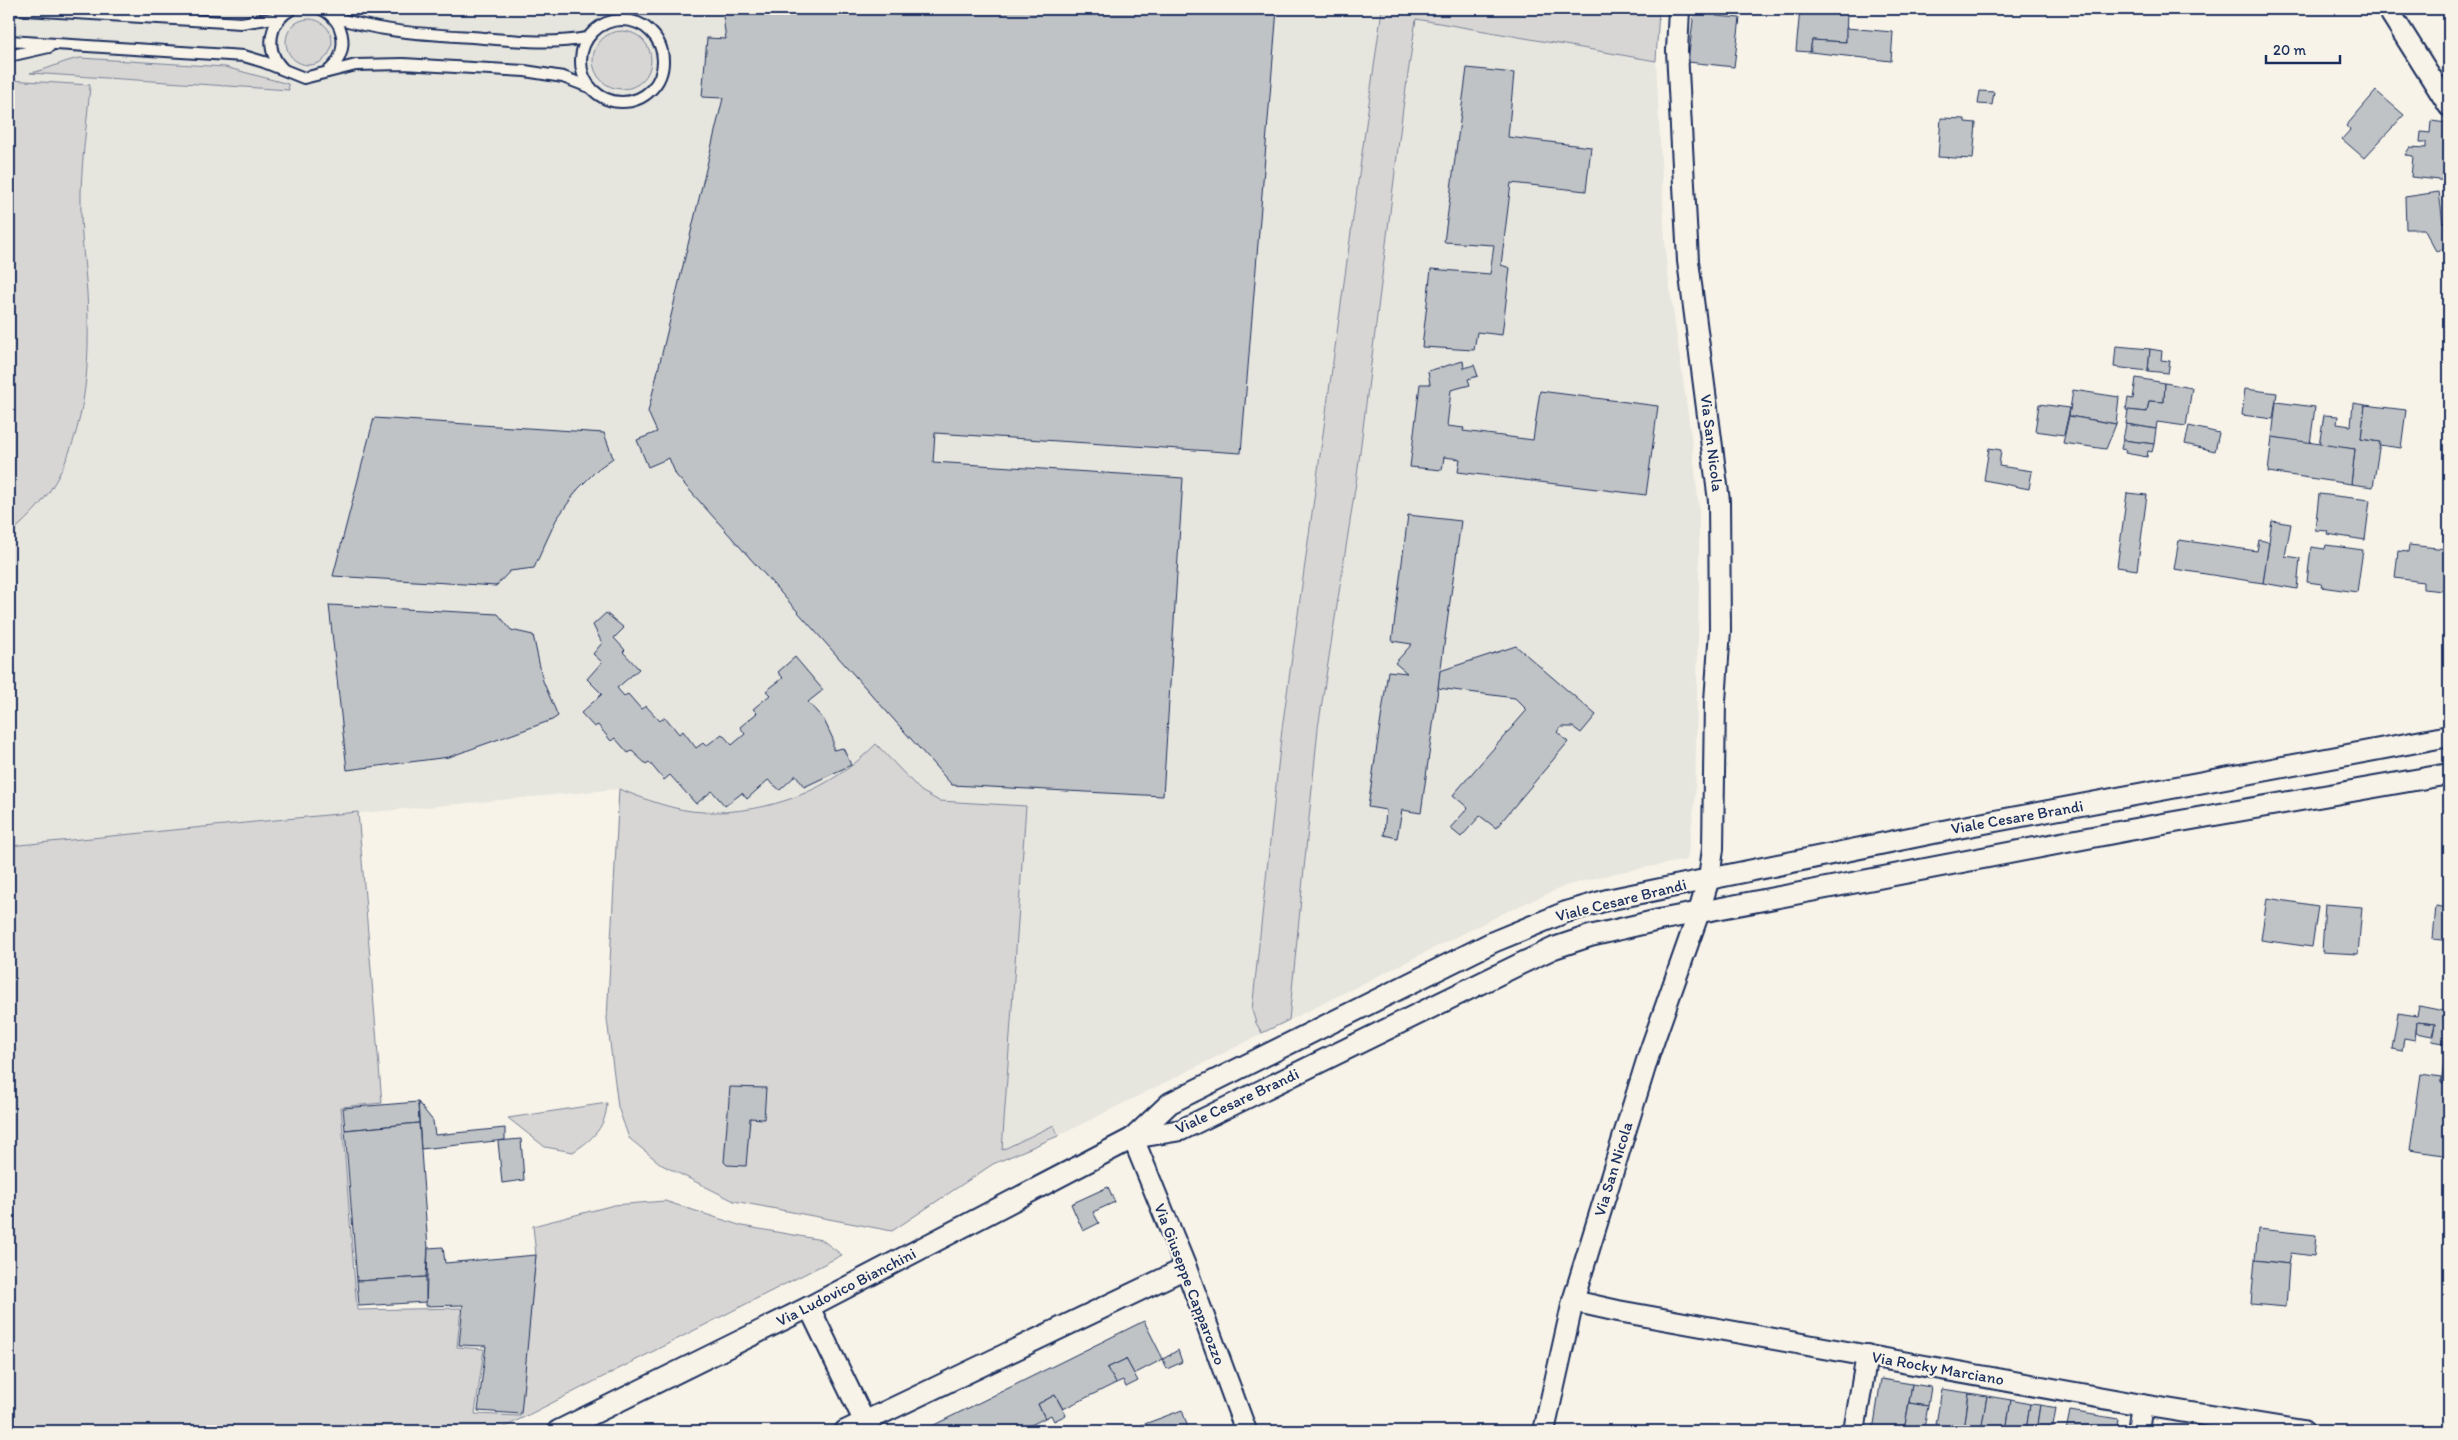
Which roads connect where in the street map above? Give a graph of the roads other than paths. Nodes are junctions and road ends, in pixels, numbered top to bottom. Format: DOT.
graph roads {
  1 [pos="9,9"];
  2 [pos="292,9"];
  3 [pos="321,9"];
  4 [pos="1680,9"];
  5 [pos="2388,9"];
  6 [pos="280,16"];
  7 [pos="332,16"];
  8 [pos="587,38"];
  9 [pos="9,41"];
  10 [pos="60,44"];
  11 [pos="9,56"];
  12 [pos="284,69"];
  13 [pos="324,74"];
  14 [pos="589,86"];
  15 [pos="2449,106"];
  16 [pos="2449,736"];
  17 [pos="2449,774"];
  18 [pos="1709,878"];
  19 [pos="1699,912"];
  20 [pos="1133,1138"];
  21 [pos="1186,1268"];
  22 [pos="1573,1300"];
  23 [pos="809,1307"];
  24 [pos="1867,1355"];
  25 [pos="2142,1405"];
  26 [pos="866,1427"];
  27 [pos="558,1431"];
  28 [pos="844,1431"];
  29 [pos="1246,1431"];
  30 [pos="1544,1431"];
  31 [pos="1854,1431"];
  32 [pos="2138,1431"];
  33 [pos="2303,1431"];
  1 -- 6 [label="lane"];
  2 -- 6 [label="lane"];
  3 -- 7 [label="lane"];
  4 -- 18 [label="street, Via San Nicola"];
  5 -- 15 [label="street"];
  6 -- 12 [label="lane"];
  7 -- 8 [label="lane"];
  7 -- 13 [label="lane"];
  8 -- 14 [label="lane"];
  8 -- 14 [label="lane"];
  9 -- 10 [label="lane"];
  10 -- 11 [label="lane"];
  10 -- 12 [label="lane"];
  12 -- 13 [label="lane"];
  13 -- 14 [label="lane"];
  16 -- 18 [label="street, Viale Cesare Brandi"];
  17 -- 19 [label="street, Viale Cesare Brandi"];
  18 -- 19 [label="street, Via San Nicola"];
  18 -- 20 [label="street, Viale Cesare Brandi"];
  19 -- 20 [label="street, Viale Cesare Brandi"];
  19 -- 22 [label="street, Via San Nicola"];
  20 -- 21 [label="street, Via Giuseppe Capparozzo"];
  20 -- 23 [label="street, Via Ludovico Bianchini"];
  21 -- 26 [label="street"];
  21 -- 29 [label="street, Via Giuseppe Capparozzo"];
  22 -- 24 [label="street, Via Rocky Marciano"];
  22 -- 30 [label="street, Via San Nicola"];
  23 -- 26 [label="street"];
  23 -- 27 [label="street, Via Ludovico Bianchini"];
  24 -- 25 [label="street, Via Rocky Marciano"];
  24 -- 31 [label="street"];
  25 -- 32 [label="street"];
  25 -- 33 [label="street, Via Rocky Marciano"];
  26 -- 28 [label="street"];
}
